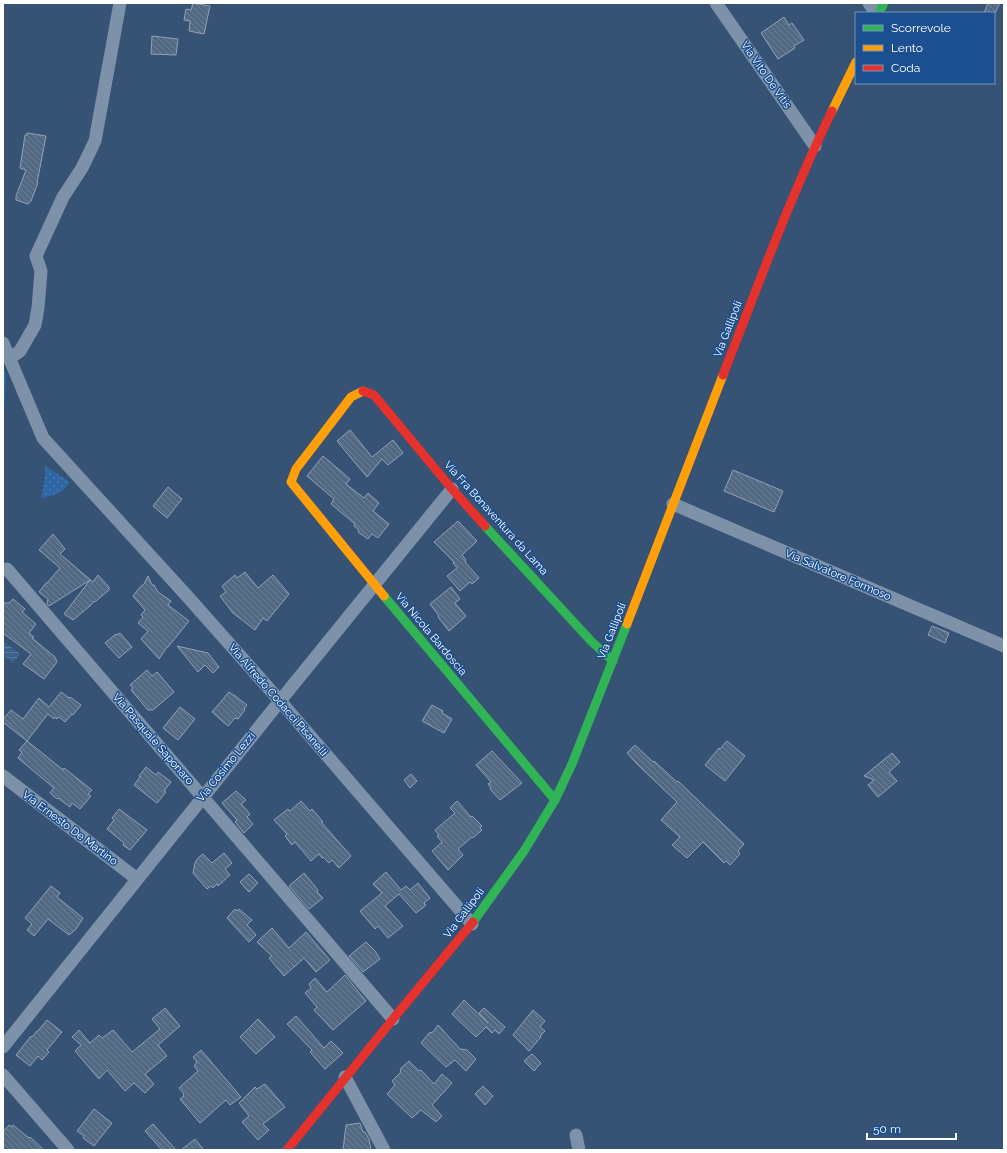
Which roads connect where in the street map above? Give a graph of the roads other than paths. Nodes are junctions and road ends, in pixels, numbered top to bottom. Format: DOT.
graph roads {
  1 [pos="120,3"];
  2 [pos="716,3"];
  3 [pos="869,3"];
  4 [pos="884,3"];
  5 [pos="875,12"];
  6 [pos="880,12"];
  7 [pos="855,64"];
  8 [pos="815,146"];
  9 [pos="3,342"];
  10 [pos="9,356"];
  11 [pos="363,391"];
  12 [pos="452,489"];
  13 [pos="673,504"];
  14 [pos="7,569"];
  15 [pos="374,584"];
  16 [pos="1004,646"];
  17 [pos="613,660"];
  18 [pos="280,701"];
  19 [pos="3,776"];
  20 [pos="202,797"];
  21 [pos="555,800"];
  22 [pos="137,879"];
  23 [pos="472,924"];
  24 [pos="393,1018"];
  25 [pos="3,1047"];
  26 [pos="3,1075"];
  27 [pos="345,1077"];
  28 [pos="576,1135"];
  29 [pos="68,1150"];
  30 [pos="287,1150"];
  31 [pos="384,1150"];
  32 [pos="579,1150"];
  1 -- 10 [label="street"];
  2 -- 8 [label="street, Via Vito De Vitis"];
  3 -- 5 [label="street"];
  4 -- 6 [label="main road"];
  7 -- 8 [label="main road, Via Gallipoli"];
  8 -- 13 [label="main road, Via Gallipoli"];
  9 -- 10 [label="street, Via Alfredo Codacci Pisanelli"];
  10 -- 18 [label="street, Via Alfredo Codacci Pisanelli"];
  11 -- 12 [label="main road, Via Fra Bonaventura da Lama"];
  11 -- 15 [label="main road, Via Nicola Bardoscia"];
  12 -- 15 [label="street, Via Cosimo Lezzi"];
  12 -- 17 [label="main road, Via Fra Bonaventura da Lama"];
  13 -- 16 [label="street, Via Salvatore Formoso"];
  13 -- 17 [label="main road, Via Gallipoli"];
  14 -- 20 [label="street, Via Pasquale Saponaro"];
  15 -- 18 [label="street, Via Cosimo Lezzi"];
  15 -- 21 [label="main road, Via Nicola Bardoscia"];
  17 -- 21 [label="main road, Via Gallipoli"];
  18 -- 20 [label="street, Via Cosimo Lezzi"];
  18 -- 23 [label="street, Via Alfredo Codacci Pisanelli"];
  19 -- 22 [label="street, Via Ernesto De Martino"];
  20 -- 22 [label="street, Via Cosimo Lezzi"];
  20 -- 24 [label="street, Via Pasquale Saponaro"];
  21 -- 23 [label="main road, Via Gallipoli"];
  22 -- 25 [label="street, Via Cosimo Lezzi"];
  23 -- 24 [label="main road, Via Gallipoli"];
  24 -- 27 [label="main road, Via Gallipoli"];
  26 -- 29 [label="street"];
  27 -- 30 [label="main road, Via Gallipoli"];
  27 -- 31 [label="street"];
  28 -- 32 [label="street"];
}
